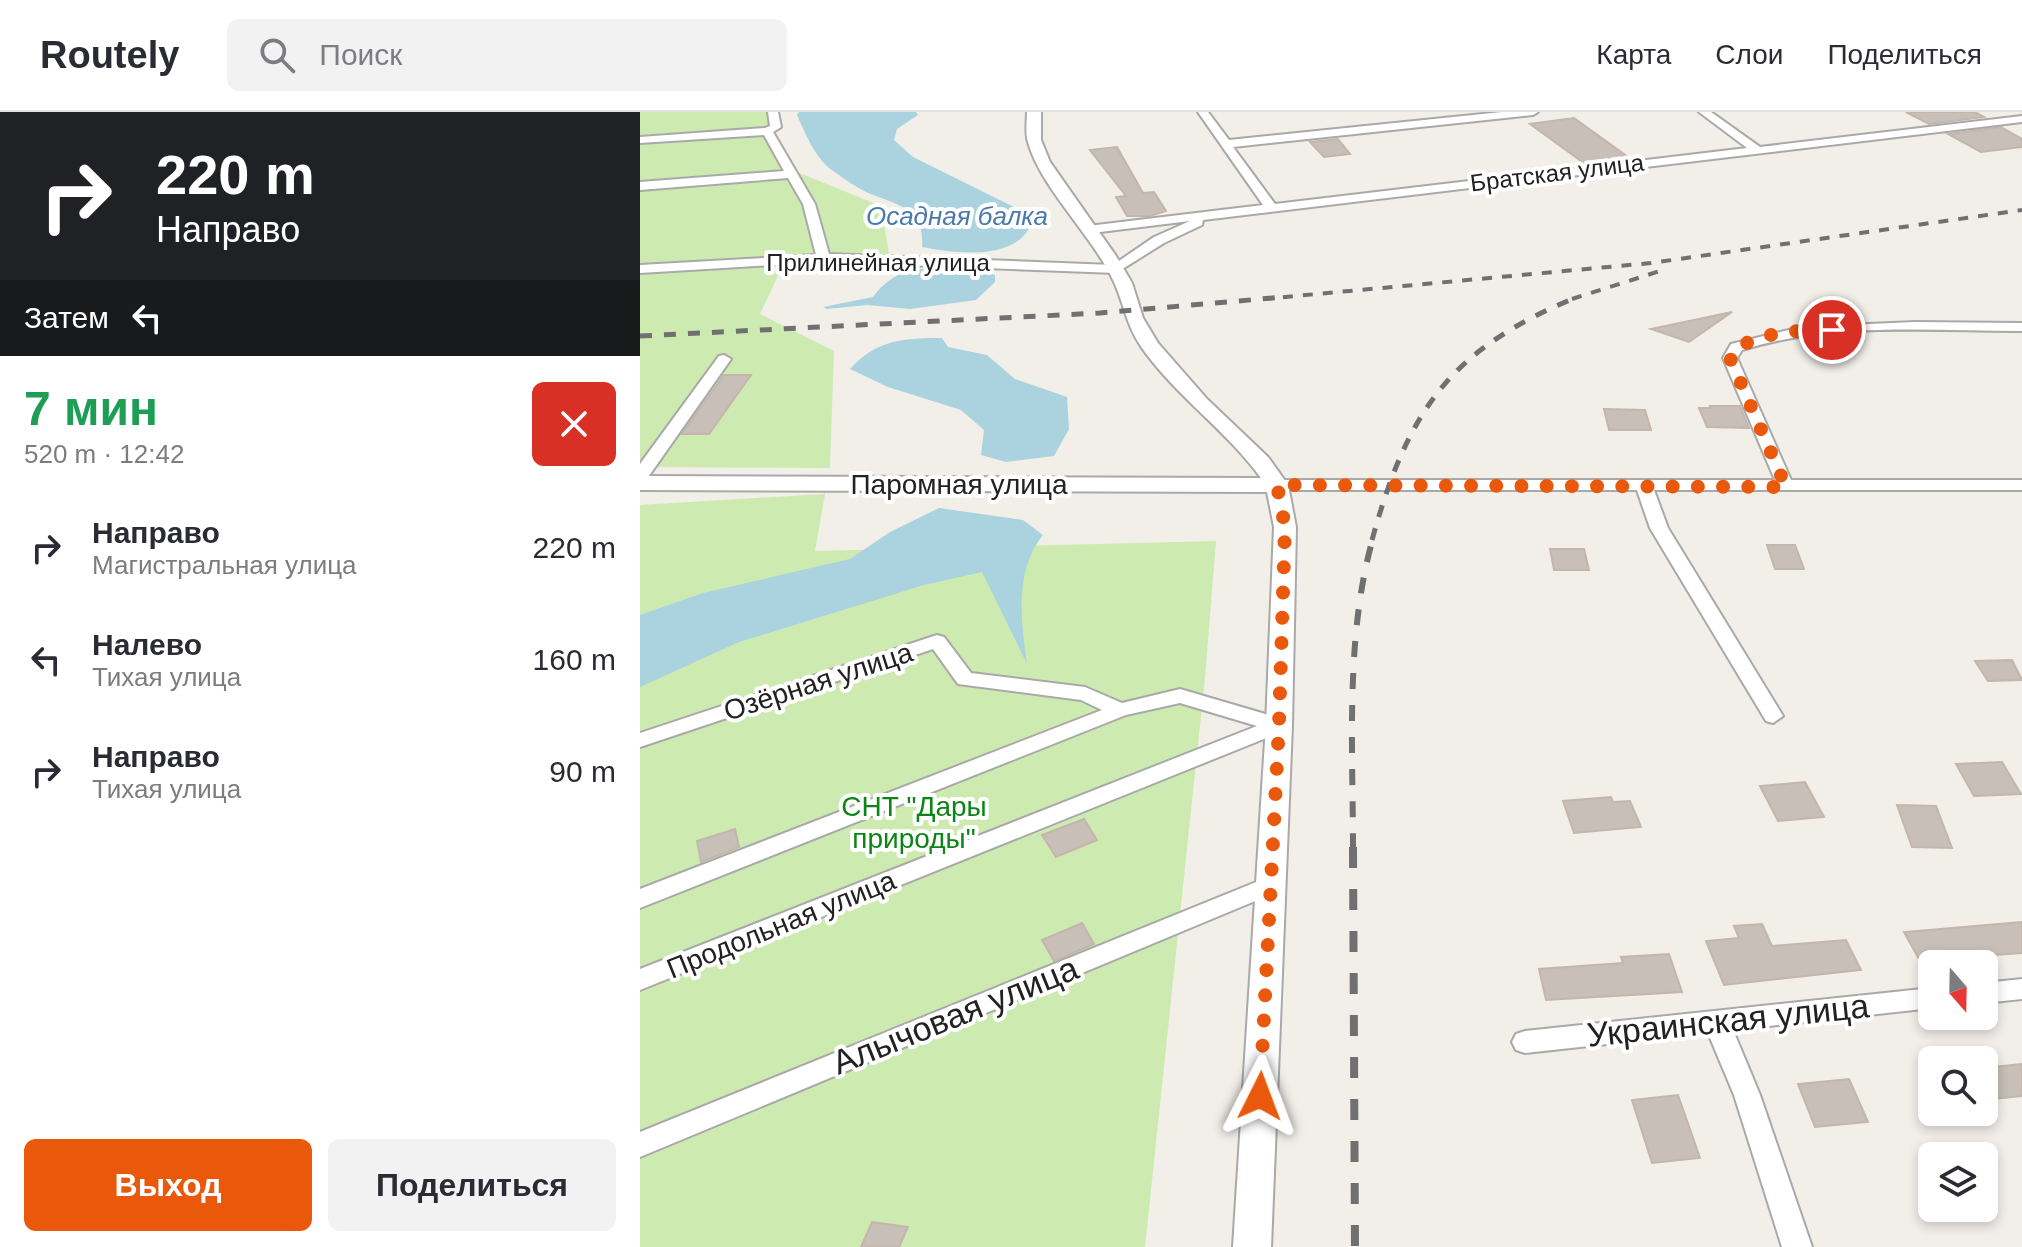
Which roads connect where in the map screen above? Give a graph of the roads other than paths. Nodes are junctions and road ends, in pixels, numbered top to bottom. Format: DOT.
graph roads {
  1 [pos="773,112"];
  2 [pos="1034,112"];
  3 [pos="1203,112"];
  4 [pos="1533,112"];
  5 [pos="1704,112"];
  6 [pos="2022,119"];
  7 [pos="767,131"];
  8 [pos="640,140"];
  9 [pos="1226,144"];
  10 [pos="1756,149"];
  11 [pos="790,174"];
  12 [pos="640,186"];
  13 [pos="1270,206"];
  14 [pos="1233,211"];
  15 [pos="1092,229"];
  16 [pos="823,258"];
  17 [pos="640,269"];
  18 [pos="1119,276"];
  19 [pos="2022,327"];
  20 [pos="724,359"];
  21 [pos="640,476"];
  22 [pos="640,483"];
  23 [pos="1277,485"];
  24 [pos="2022,485"];
  25 [pos="1644,487"];
  26 [pos="1786,487"];
  27 [pos="1120,710"];
  28 [pos="1773,716"];
  29 [pos="1279,725"];
  30 [pos="640,740"];
  31 [pos="1271,885"];
  32 [pos="640,899"];
  33 [pos="640,980"];
  34 [pos="2022,989"];
  35 [pos="1998,992"];
  36 [pos="1918,999"];
  37 [pos="1716,1021"];
  38 [pos="1525,1042"];
  39 [pos="640,1145"];
  40 [pos="1252,1247"];
  41 [pos="1797,1247"];
  1 -- 7 [label="street"];
  2 -- 15 [label="street"];
  3 -- 9 [label="street"];
  4 -- 9 [label="street"];
  5 -- 10 [label="street"];
  6 -- 10 [label="street, Братская улица"];
  7 -- 8 [label="street"];
  7 -- 11 [label="street"];
  9 -- 13 [label="street"];
  10 -- 13 [label="street, Братская улица"];
  11 -- 12 [label="street"];
  11 -- 16 [label="street"];
  13 -- 14 [label="street, Братская улица"];
  14 -- 15 [label="street, Братская улица"];
  14 -- 18 [label="street"];
  15 -- 18 [label="street"];
  16 -- 17 [label="street, Прилинейная улица"];
  16 -- 18 [label="street, Прилинейная улица"];
  18 -- 23 [label="street"];
  19 -- 26 [label="street"];
  20 -- 21 [label="street"];
  22 -- 23 [label="street, Паромная улица"];
  23 -- 25 [label="street"];
  23 -- 29 [label="street"];
  24 -- 26 [label="street"];
  25 -- 26 [label="street"];
  25 -- 28 [label="street"];
  27 -- 29 [label="street"];
  27 -- 30 [label="street, Озёрная улица"];
  27 -- 32 [label="street"];
  29 -- 31 [label="street"];
  29 -- 33 [label="street, Продольная улица"];
  31 -- 39 [label="street, Алычовая улица"];
  31 -- 40 [label="street"];
  34 -- 35 [label="street"];
  36 -- 37 [label="street, Украинская улица"];
  37 -- 38 [label="street, Украинская улица"];
  37 -- 41 [label="street"];
}
